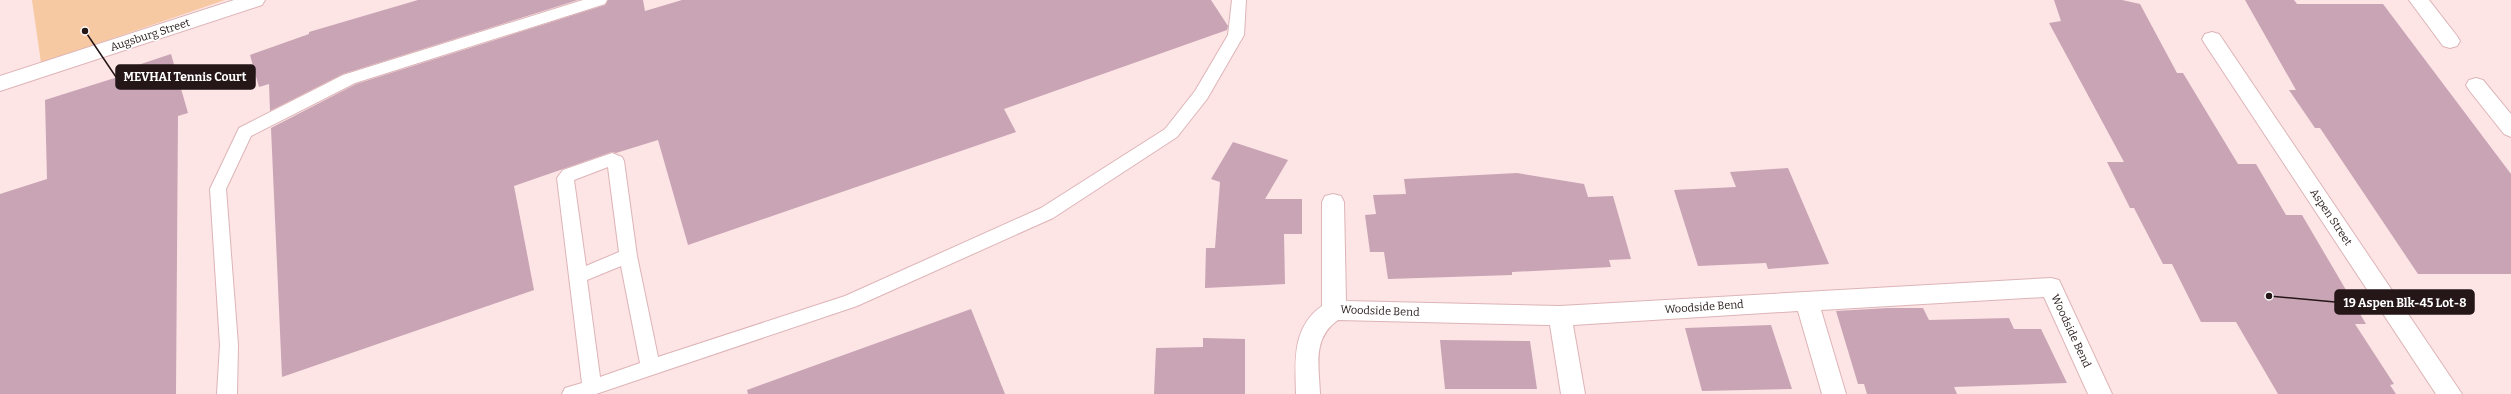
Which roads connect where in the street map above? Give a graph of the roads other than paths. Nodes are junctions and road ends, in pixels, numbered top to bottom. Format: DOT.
graph roads {
  1 [pos="255,0"];
  2 [pos="600,0"];
  3 [pos="1239,0"];
  4 [pos="2418,0"];
  5 [pos="2212,39"];
  6 [pos="2450,41"];
  7 [pos="0,84"];
  8 [pos="2476,85"];
  9 [pos="2511,129"];
  10 [pos="1333,202"];
  11 [pos="628,256"];
  12 [pos="577,277"];
  13 [pos="1806,300"];
  14 [pos="1334,310"];
  15 [pos="1560,316"];
  16 [pos="651,370"];
  17 [pos="592,387"];
  18 [pos="227,394"];
  19 [pos="572,394"];
  20 [pos="1308,394"];
  21 [pos="1573,394"];
  22 [pos="1834,394"];
  23 [pos="2100,394"];
  24 [pos="2450,394"];
  1 -- 7 [label="street, Augsburg Street"];
  2 -- 18 [label="lane"];
  3 -- 16 [label="lane"];
  4 -- 6 [label="street"];
  5 -- 24 [label="street, Aspen Street"];
  8 -- 9 [label="street"];
  10 -- 14 [label="street"];
  11 -- 12 [label="lane"];
  11 -- 12 [label="lane"];
  11 -- 16 [label="lane"];
  12 -- 17 [label="lane"];
  13 -- 15 [label="street, Woodside Bend"];
  13 -- 22 [label="street"];
  13 -- 23 [label="street, Woodside Bend"];
  14 -- 15 [label="street, Woodside Bend"];
  14 -- 20 [label="street, Woodside Bend"];
  15 -- 21 [label="street"];
  16 -- 17 [label="lane"];
  17 -- 19 [label="lane"];
}
